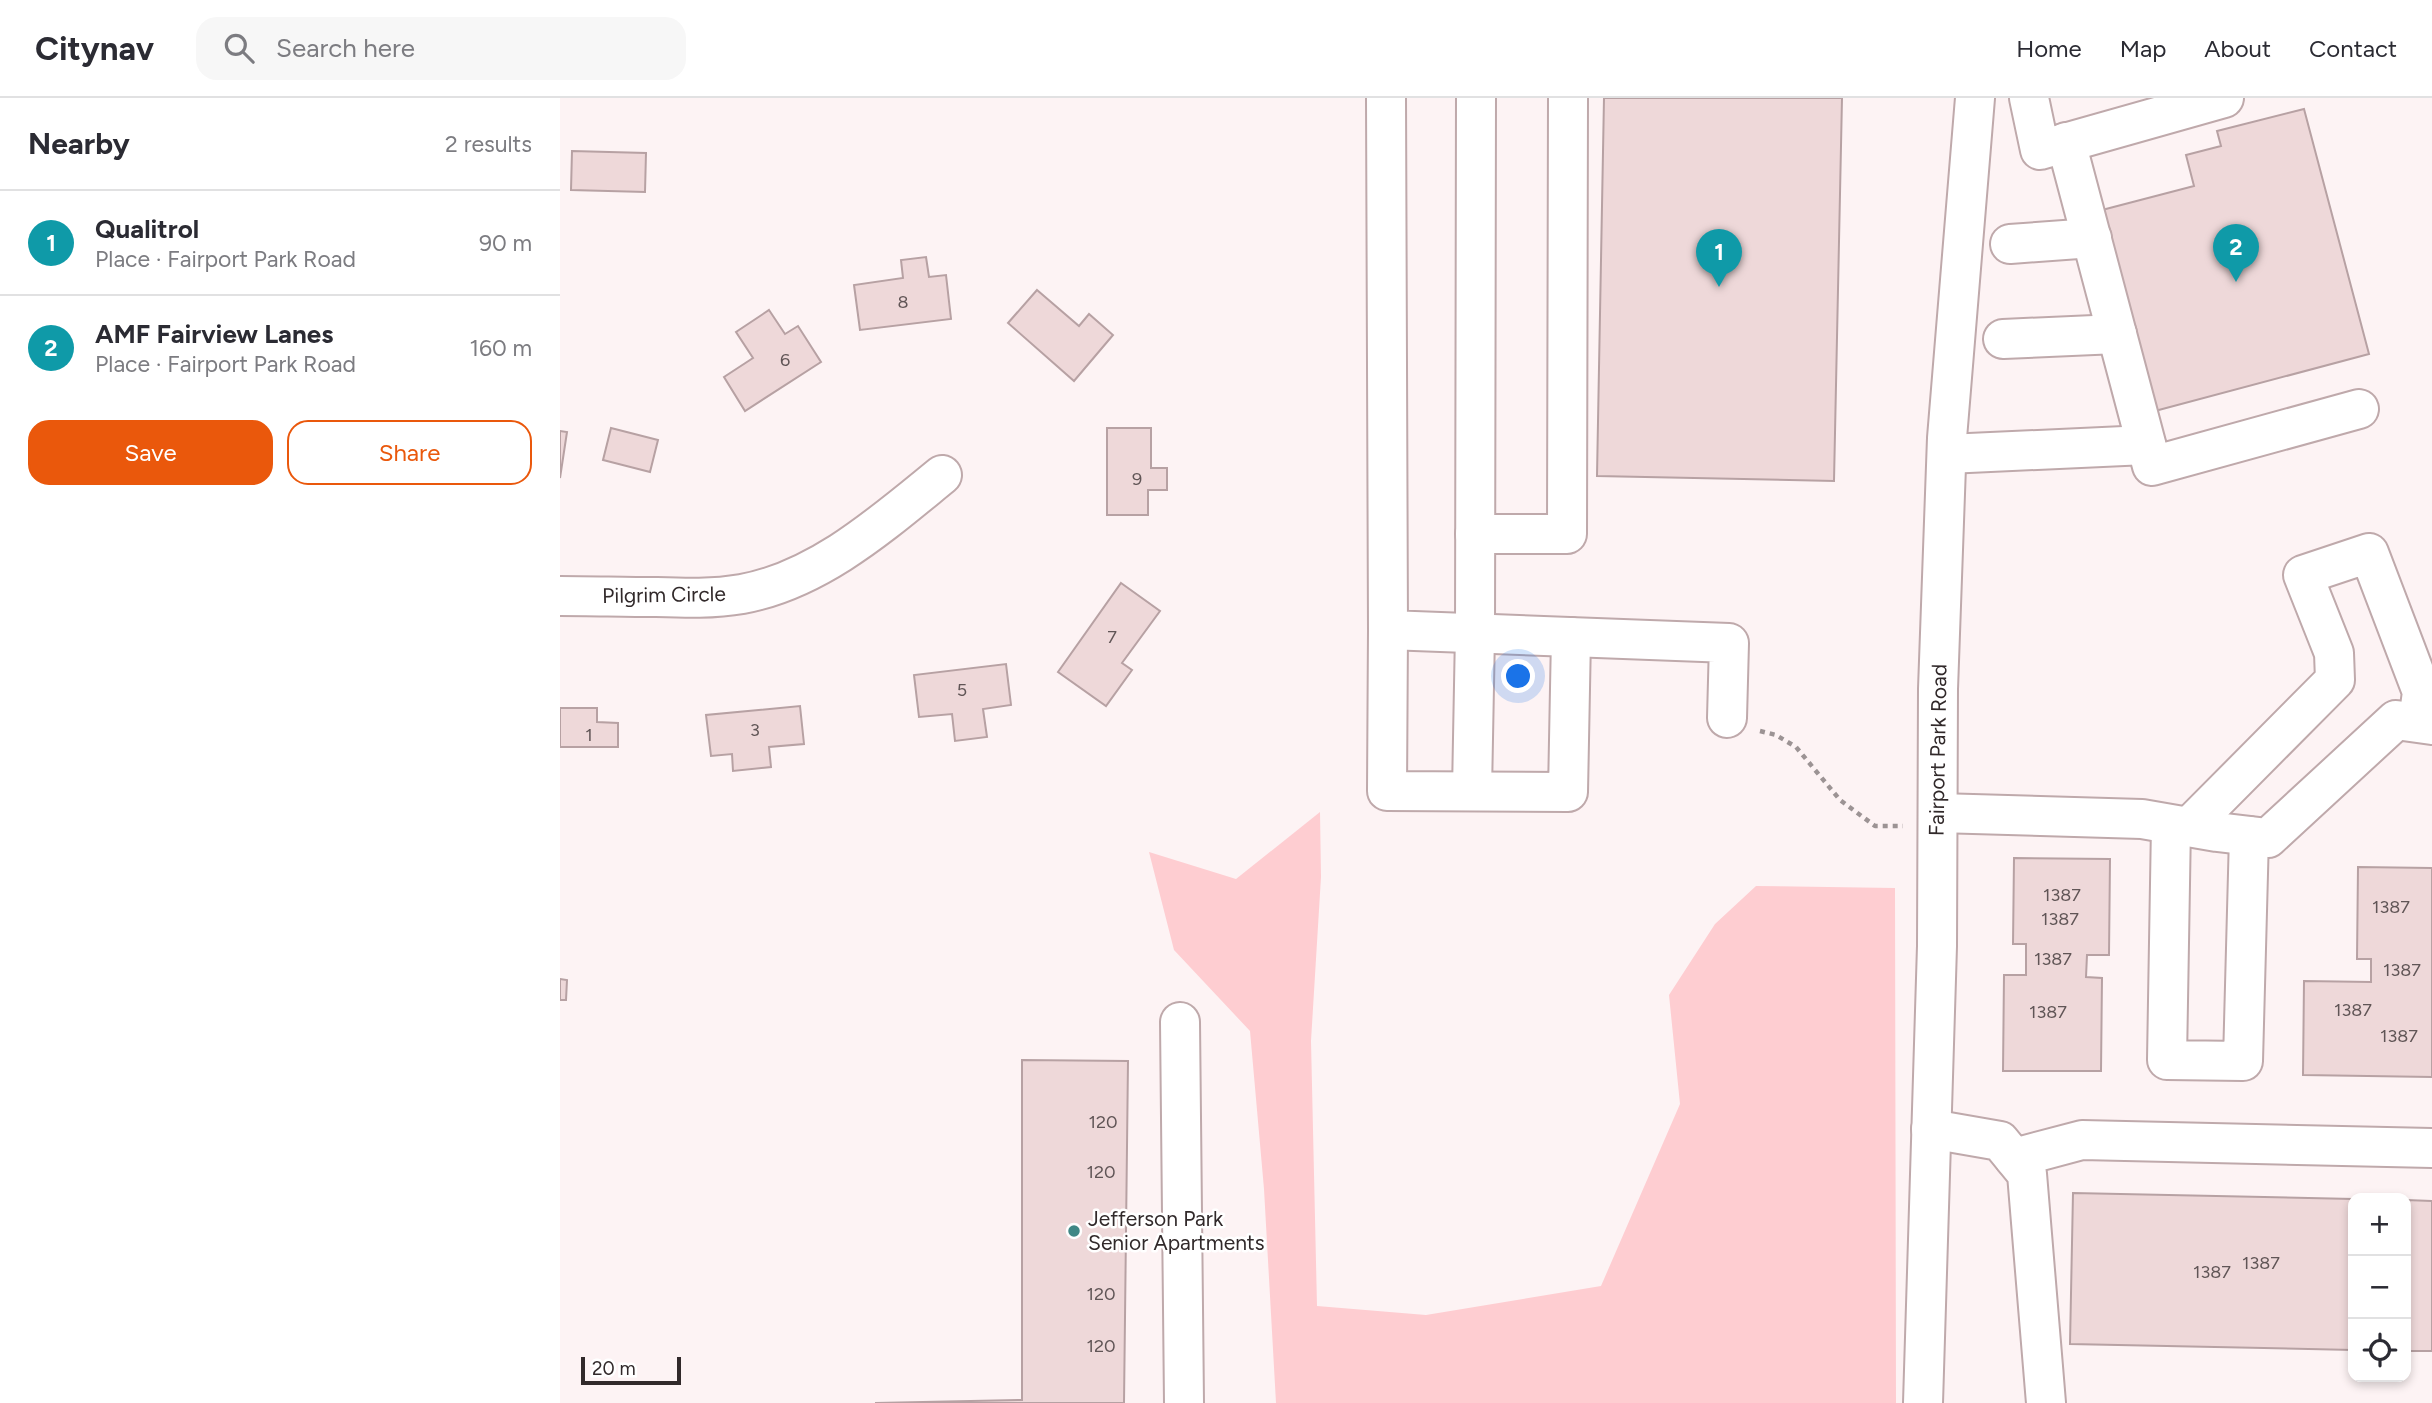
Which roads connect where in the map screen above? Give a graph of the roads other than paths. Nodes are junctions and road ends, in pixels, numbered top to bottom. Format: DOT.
graph roads {
  1 [pos="1386,98"];
  2 [pos="1476,98"];
  3 [pos="1568,98"];
  4 [pos="1975,98"];
  5 [pos="2029,98"];
  6 [pos="2224,98"];
  7 [pos="2066,142"];
  8 [pos="2092,238"];
  9 [pos="2010,244"];
  10 [pos="2117,334"];
  11 [pos="2003,339"];
  12 [pos="2360,409"];
  13 [pos="2146,445"];
  14 [pos="1947,454"];
  15 [pos="942,475"];
  16 [pos="1475,534"];
  17 [pos="560,596"];
  18 [pos="1388,630"];
  19 [pos="1475,634"];
  20 [pos="1571,637"];
  21 [pos="1727,718"];
  22 [pos="2425,724"];
  23 [pos="1472,791"];
  24 [pos="1938,820"];
  25 [pos="2180,826"];
  26 [pos="2249,836"];
  27 [pos="1180,1022"];
  28 [pos="1931,1129"];
  29 [pos="2432,1147"];
  30 [pos="2014,1158"];
  31 [pos="1184,1403"];
  32 [pos="1923,1403"];
  33 [pos="2046,1403"];
  1 -- 18 [label="street"];
  2 -- 16 [label="street"];
  3 -- 16 [label="street"];
  4 -- 14 [label="street, Fairport Park Road"];
  5 -- 7 [label="street"];
  6 -- 7 [label="street"];
  7 -- 8 [label="street"];
  8 -- 9 [label="street"];
  8 -- 10 [label="street"];
  10 -- 11 [label="street"];
  10 -- 13 [label="street"];
  12 -- 13 [label="street"];
  13 -- 14 [label="street"];
  14 -- 24 [label="street, Fairport Park Road"];
  15 -- 17 [label="street, Pilgrim Circle"];
  16 -- 19 [label="street"];
  18 -- 19 [label="street"];
  18 -- 23 [label="street"];
  19 -- 20 [label="street"];
  19 -- 23 [label="street"];
  20 -- 21 [label="street"];
  20 -- 23 [label="street"];
  22 -- 25 [label="street"];
  22 -- 26 [label="street"];
  24 -- 25 [label="street"];
  24 -- 28 [label="street, Fairport Park Road"];
  25 -- 26 [label="street"];
  25 -- 26 [label="street"];
  27 -- 31 [label="street"];
  28 -- 30 [label="street"];
  28 -- 32 [label="street, Fairport Park Road"];
  29 -- 30 [label="street"];
  30 -- 33 [label="street"];
}
